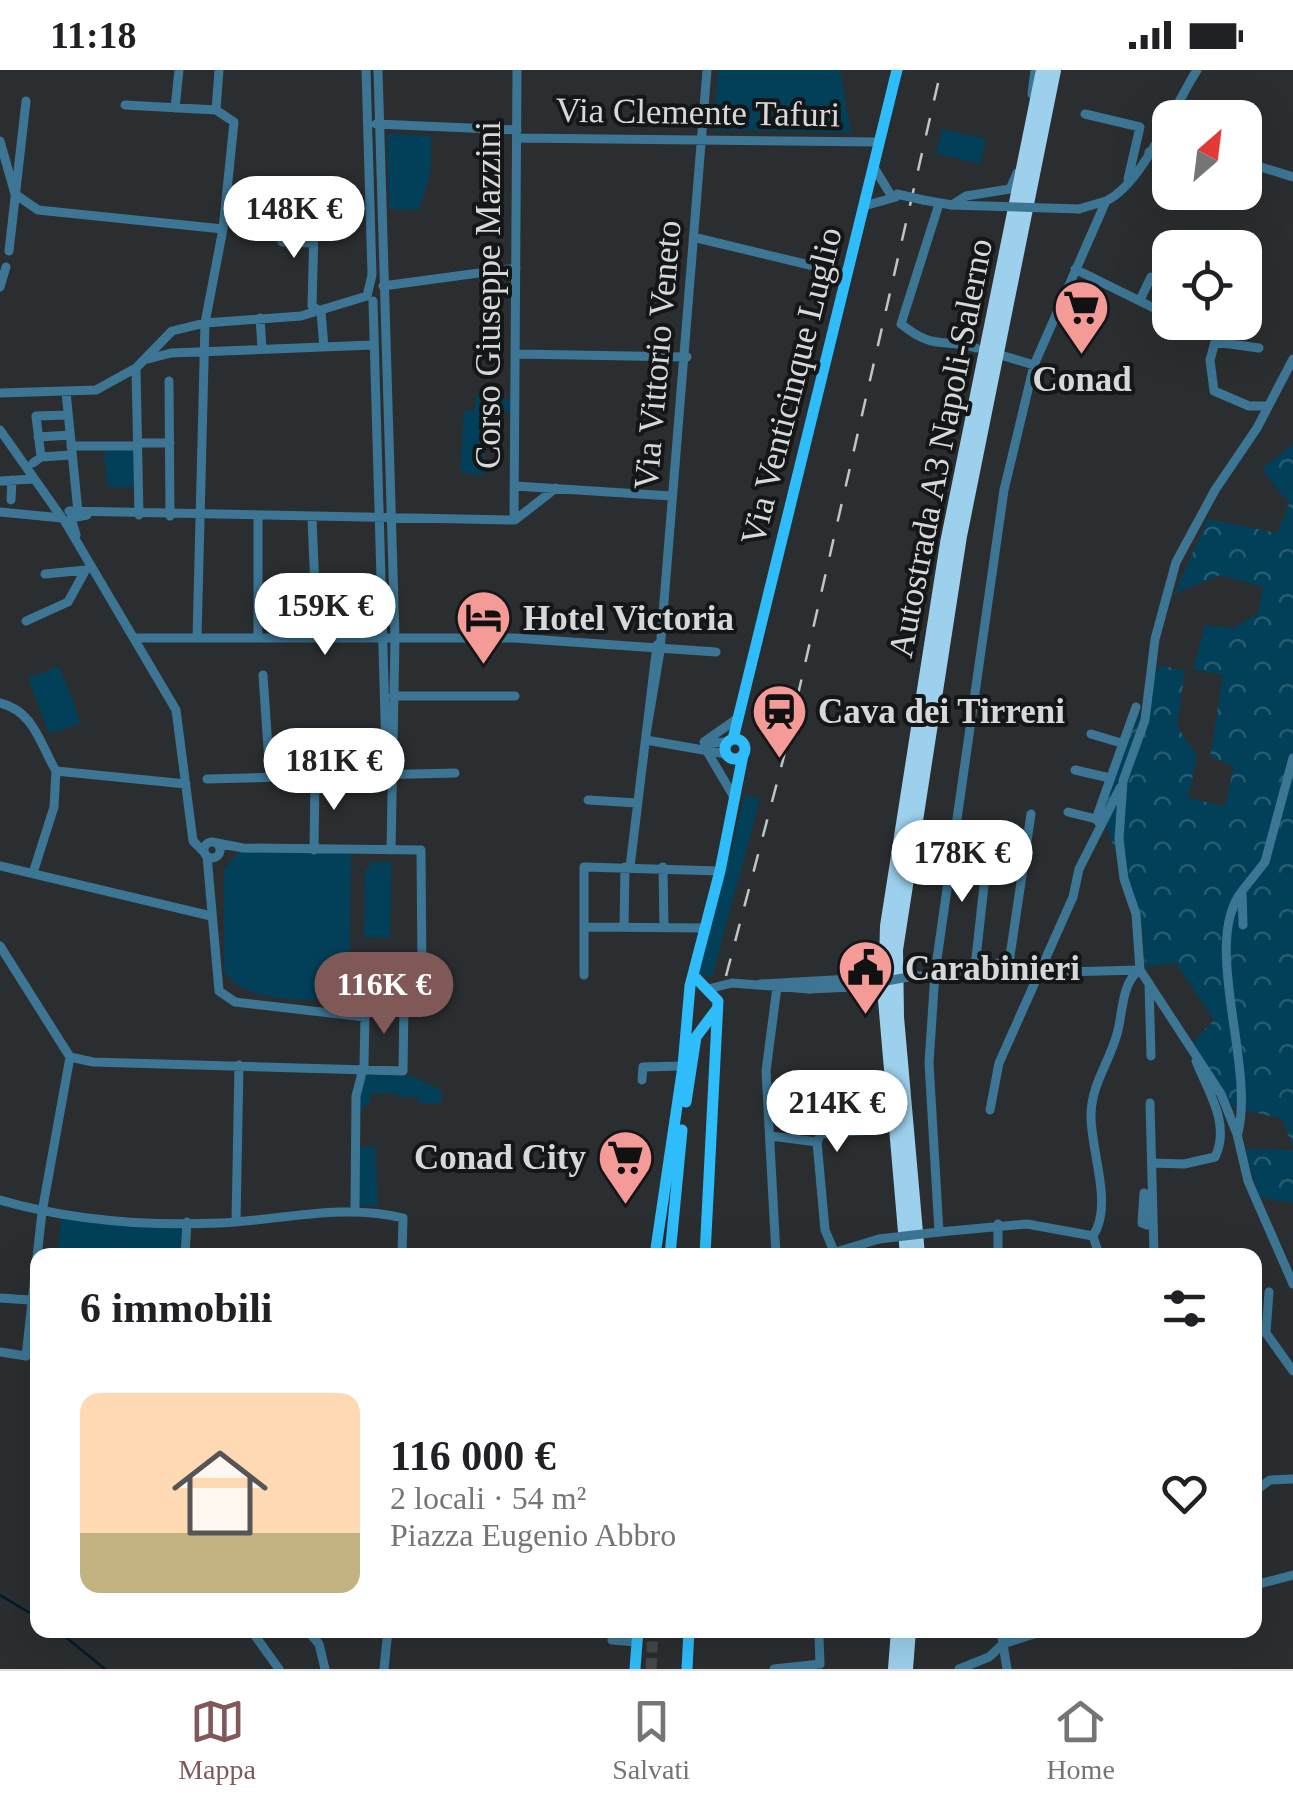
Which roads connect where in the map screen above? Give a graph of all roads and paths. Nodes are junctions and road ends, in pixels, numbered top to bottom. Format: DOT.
graph roads {
  1 [pos="179,70"];
  2 [pos="219,70"];
  3 [pos="366,70"];
  4 [pos="378,70"];
  5 [pos="517,70"];
  6 [pos="707,70"];
  7 [pos="897,70"];
  8 [pos="1039,70"];
  9 [pos="1054,70"];
  10 [pos="1196,70"];
  11 [pos="1178,100"];
  12 [pos="26,101"];
  13 [pos="125,105"];
  14 [pos="175,108"];
  15 [pos="216,110"];
  16 [pos="1085,114"];
  17 [pos="368,124"];
  18 [pos="380,124"];
  19 [pos="516,134"];
  20 [pos="704,139"];
  21 [pos="0,141"];
  22 [pos="879,142"];
  23 [pos="1152,146"];
  24 [pos="1152,151"];
  25 [pos="1149,152"];
  26 [pos="874,163"];
  27 [pos="1262,167"];
  28 [pos="1293,177"];
  29 [pos="1128,182"];
  30 [pos="16,194"];
  31 [pos="894,194"];
  32 [pos="869,199"];
  33 [pos="1106,202"];
  34 [pos="940,204"];
  35 [pos="952,204"];
  36 [pos="1078,209"];
  37 [pos="1097,222"];
  38 [pos="223,229"];
  39 [pos="328,230"];
  40 [pos="697,238"];
  41 [pos="282,242"];
  42 [pos="383,242"];
  43 [pos="314,243"];
  44 [pos="371,243"];
  45 [pos="9,251"];
  46 [pos="6,267"];
  47 [pos="516,268"];
  48 [pos="1074,269"];
  49 [pos="847,274"];
  50 [pos="1151,277"];
  51 [pos="372,283"];
  52 [pos="384,286"];
  53 [pos="0,287"];
  54 [pos="370,298"];
  55 [pos="1140,300"];
  56 [pos="1152,306"];
  57 [pos="322,312"];
  58 [pos="260,318"];
  59 [pos="205,323"];
  60 [pos="373,345"];
  61 [pos="324,347"];
  62 [pos="262,348"];
  63 [pos="976,348"];
  64 [pos="1259,348"];
  65 [pos="204,351"];
  66 [pos="518,354"];
  67 [pos="1004,356"];
  68 [pos="687,357"];
  69 [pos="1293,358"];
  70 [pos="146,360"];
  71 [pos="1034,365"];
  72 [pos="136,368"];
  73 [pos="169,382"];
  74 [pos="66,392"];
  75 [pos="0,393"];
  76 [pos="375,396"];
  77 [pos="388,396"];
  78 [pos="1268,406"];
  79 [pos="68,414"];
  80 [pos="0,430"];
  81 [pos="38,437"];
  82 [pos="170,443"];
  83 [pos="138,444"];
  84 [pos="4,445"];
  85 [pos="70,445"];
  86 [pos="383,448"];
  87 [pos="33,479"];
  88 [pos="12,480"];
  89 [pos="0,481"];
  90 [pos="556,488"];
  91 [pos="515,491"];
  92 [pos="671,496"];
  93 [pos="11,500"];
  94 [pos="534,505"];
  95 [pos="54,509"];
  96 [pos="0,512"];
  97 [pos="39,514"];
  98 [pos="139,515"];
  99 [pos="72,516"];
  100 [pos="170,516"];
  101 [pos="200,516"];
  102 [pos="258,516"];
  103 [pos="312,518"];
  104 [pos="385,518"];
  105 [pos="514,520"];
  106 [pos="89,569"];
  107 [pos="45,574"];
  108 [pos="26,622"];
  109 [pos="136,638"];
  110 [pos="196,638"];
  111 [pos="258,638"];
  112 [pos="317,638"];
  113 [pos="390,640"];
  114 [pos="658,645"];
  115 [pos="716,652"];
  116 [pos="263,675"];
  117 [pos="390,696"];
  118 [pos="514,696"];
  119 [pos="0,704"];
  120 [pos="1136,708"];
  121 [pos="741,716"];
  122 [pos="1090,734"];
  123 [pos="646,737"];
  124 [pos="1121,743"];
  125 [pos="705,745"];
  126 [pos="734,749"];
  127 [pos="1293,758"];
  128 [pos="1076,770"];
  129 [pos="56,771"];
  130 [pos="455,773"];
  131 [pos="392,774"];
  132 [pos="315,776"];
  133 [pos="270,777"];
  134 [pos="207,778"];
  135 [pos="1110,778"];
  136 [pos="1123,781"];
  137 [pos="186,784"];
  138 [pos="735,794"];
  139 [pos="588,800"];
  140 [pos="638,803"];
  141 [pos="1068,812"];
  142 [pos="1031,814"];
  143 [pos="1098,822"];
  144 [pos="989,840"];
  145 [pos="314,850"];
  146 [pos="391,850"];
  147 [pos="213,852"];
  148 [pos="0,866"];
  149 [pos="627,867"];
  150 [pos="664,868"];
  151 [pos="720,872"];
  152 [pos="34,874"];
  153 [pos="1242,891"];
  154 [pos="211,920"];
  155 [pos="1243,925"];
  156 [pos="584,927"];
  157 [pos="624,928"];
  158 [pos="664,928"];
  159 [pos="706,928"];
  160 [pos="0,946"];
  161 [pos="853,949"];
  162 [pos="974,969"];
  163 [pos="1140,970"];
  164 [pos="1041,973"];
  165 [pos="936,974"];
  166 [pos="584,975"];
  167 [pos="694,976"];
  168 [pos="873,978"];
  169 [pos="851,979"];
  170 [pos="1149,980"];
  171 [pos="732,982"];
  172 [pos="760,984"];
  173 [pos="777,987"];
  174 [pos="706,989"];
  175 [pos="689,1003"];
  176 [pos="720,1005"];
  177 [pos="1195,1053"];
  178 [pos="1151,1056"];
  179 [pos="70,1057"];
  180 [pos="239,1064"];
  181 [pos="683,1066"];
  182 [pos="362,1070"];
  183 [pos="642,1080"];
  184 [pos="1150,1102"];
  185 [pos="990,1110"];
  186 [pos="683,1120"];
  187 [pos="882,1129"];
  188 [pos="1238,1134"];
  189 [pos="771,1136"];
  190 [pos="817,1142"];
  191 [pos="1152,1163"];
  192 [pos="0,1200"];
  193 [pos="355,1209"];
  194 [pos="42,1212"];
  195 [pos="187,1222"];
  196 [pos="236,1222"];
  197 [pos="998,1224"];
  198 [pos="940,1232"];
  199 [pos="1093,1236"];
  200 [pos="37,1248"];
  201 [pos="185,1248"];
  202 [pos="402,1248"];
  203 [pos="656,1248"];
  204 [pos="671,1248"];
  205 [pos="705,1248"];
  206 [pos="776,1248"];
  207 [pos="828,1248"];
  208 [pos="844,1248"];
  209 [pos="906,1248"];
  210 [pos="917,1248"];
  211 [pos="998,1248"];
  212 [pos="1097,1248"];
  213 [pos="1153,1248"];
  214 [pos="1293,1284"];
  215 [pos="1269,1292"];
  216 [pos="0,1298"];
  217 [pos="30,1300"];
  218 [pos="1262,1332"];
  219 [pos="1266,1333"];
  220 [pos="30,1349"];
  221 [pos="0,1352"];
  222 [pos="1293,1371"];
  223 [pos="1293,1479"];
  224 [pos="1262,1486"];
  225 [pos="1293,1575"];
  226 [pos="1262,1583"];
  227 [pos="256,1638"];
  228 [pos="314,1638"];
  229 [pos="387,1638"];
  230 [pos="637,1638"];
  231 [pos="689,1638"];
  232 [pos="819,1638"];
  233 [pos="897,1638"];
  234 [pos="908,1638"];
  235 [pos="1003,1638"];
  236 [pos="1021,1638"];
  237 [pos="1003,1644"];
  238 [pos="964,1667"];
  239 [pos="279,1669"];
  240 [pos="325,1669"];
  241 [pos="384,1669"];
  242 [pos="635,1669"];
  243 [pos="687,1669"];
  244 [pos="774,1669"];
  245 [pos="895,1669"];
  246 [pos="906,1669"];
  247 [pos="1008,1669"];
  1 -- 14 [label="street"];
  2 -- 15 [label="street"];
  3 -- 17 [label="street"];
  4 -- 18 [label="street"];
  5 -- 19 [label="street, Corso Giuseppe Mazzini"];
  6 -- 20 [label="street, Via Vittorio Veneto"];
  7 -- 22 [label="main road, Via Venticinque Luglio"];
  8 -- 35 [label="street"];
  8 -- 209 [label="highway, Autostrada A3 Napoli-Salerno"];
  9 -- 210 [label="highway, Autostrada A3 Napoli-Salerno"];
  10 -- 11 [label="street"];
  12 -- 30 [label="street"];
  13 -- 14 [label="street"];
  14 -- 15 [label="street"];
  15 -- 38 [label="street"];
  16 -- 29 [label="street"];
  17 -- 18 [label="street, Via Clemente Tafuri"];
  17 -- 44 [label="street"];
  18 -- 19 [label="street, Via Clemente Tafuri"];
  18 -- 42 [label="street"];
  19 -- 20 [label="street, Via Clemente Tafuri"];
  19 -- 47 [label="street, Corso Giuseppe Mazzini"];
  20 -- 22 [label="street, Via Clemente Tafuri"];
  20 -- 40 [label="street, Via Vittorio Veneto"];
  21 -- 30 [label="street"];
  22 -- 26 [label="main road, Via Venticinque Luglio"];
  23 -- 25 [label="street"];
  24 -- 25 [label="street"];
  25 -- 29 [label="street"];
  26 -- 31 [label="street"];
  26 -- 32 [label="main road, Via Venticinque Luglio"];
  27 -- 28 [label="street"];
  29 -- 33 [label="street"];
  30 -- 38 [label="street"];
  30 -- 45 [label="street"];
  31 -- 32 [label="street"];
  31 -- 34 [label="street, bridge"];
  32 -- 49 [label="main road, Via Venticinque Luglio"];
  33 -- 36 [label="street"];
  33 -- 37 [label="street"];
  34 -- 35 [label="street"];
  34 -- 63 [label="street"];
  35 -- 36 [label="street, bridge"];
  36 -- 37 [label="street"];
  37 -- 48 [label="street"];
  38 -- 59 [label="street"];
  39 -- 43 [label="street"];
  40 -- 49 [label="street"];
  40 -- 68 [label="street, Via Vittorio Veneto"];
  41 -- 43 [label="street"];
  42 -- 44 [label="street"];
  42 -- 52 [label="street"];
  43 -- 57 [label="street"];
  44 -- 51 [label="street"];
  46 -- 53 [label="street"];
  47 -- 52 [label="street"];
  47 -- 66 [label="street, Corso Giuseppe Mazzini"];
  48 -- 55 [label="street"];
  48 -- 71 [label="street"];
  49 -- 121 [label="main road, Via Venticinque Luglio"];
  50 -- 55 [label="street"];
  51 -- 52 [label="street"];
  51 -- 54 [label="street"];
  52 -- 54 [label="street"];
  52 -- 77 [label="street"];
  54 -- 57 [label="street"];
  54 -- 60 [label="street"];
  55 -- 56 [label="street"];
  57 -- 58 [label="street"];
  57 -- 61 [label="street"];
  58 -- 59 [label="street"];
  58 -- 62 [label="street"];
  59 -- 65 [label="street"];
  59 -- 70 [label="street"];
  60 -- 61 [label="street"];
  60 -- 76 [label="street"];
  61 -- 62 [label="street"];
  62 -- 65 [label="street"];
  64 -- 78 [label="street"];
  65 -- 70 [label="street"];
  65 -- 101 [label="street"];
  66 -- 68 [label="street"];
  66 -- 91 [label="street, Corso Giuseppe Mazzini"];
  67 -- 71 [label="street"];
  68 -- 92 [label="street, Via Vittorio Veneto"];
  69 -- 78 [label="street"];
  70 -- 72 [label="street"];
  71 -- 165 [label="street"];
  72 -- 74 [label="street"];
  72 -- 83 [label="street"];
  73 -- 82 [label="street"];
  74 -- 75 [label="street"];
  74 -- 79 [label="street"];
  76 -- 77 [label="street"];
  76 -- 86 [label="street"];
  77 -- 86 [label="street"];
  78 -- 136 [label="street"];
  79 -- 81 [label="street"];
  79 -- 85 [label="street"];
  80 -- 84 [label="street"];
  81 -- 85 [label="street"];
  81 -- 85 [label="street"];
  82 -- 83 [label="street"];
  82 -- 100 [label="street"];
  83 -- 85 [label="street"];
  83 -- 98 [label="street"];
  84 -- 87 [label="street"];
  85 -- 99 [label="street"];
  86 -- 104 [label="street"];
  87 -- 88 [label="street"];
  87 -- 95 [label="street"];
  88 -- 89 [label="street"];
  88 -- 93 [label="street"];
  90 -- 91 [label="street"];
  90 -- 92 [label="street"];
  90 -- 94 [label="street"];
  91 -- 94 [label="street"];
  91 -- 105 [label="street, Corso Giuseppe Mazzini"];
  92 -- 114 [label="street, Via Vittorio Veneto"];
  94 -- 105 [label="street"];
  95 -- 97 [label="street"];
  95 -- 99 [label="street"];
  96 -- 97 [label="street"];
  97 -- 99 [label="street"];
  98 -- 99 [label="street"];
  98 -- 100 [label="street"];
  99 -- 106 [label="street"];
  100 -- 101 [label="street"];
  101 -- 102 [label="street"];
  101 -- 110 [label="street"];
  102 -- 103 [label="street"];
  102 -- 111 [label="street"];
  103 -- 104 [label="street"];
  103 -- 112 [label="street"];
  104 -- 105 [label="street"];
  104 -- 113 [label="street"];
  106 -- 107 [label="street"];
  106 -- 108 [label="street"];
  106 -- 109 [label="street"];
  109 -- 110 [label="street"];
  109 -- 137 [label="street"];
  110 -- 111 [label="street"];
  111 -- 112 [label="street"];
  112 -- 113 [label="street"];
  113 -- 114 [label="street"];
  113 -- 117 [label="street"];
  114 -- 115 [label="street"];
  114 -- 123 [label="street, Via Vittorio Veneto"];
  116 -- 133 [label="street"];
  117 -- 118 [label="street"];
  117 -- 131 [label="street"];
  119 -- 129 [label="street"];
  120 -- 124 [label="street"];
  121 -- 125 [label="street"];
  121 -- 126 [label="main road, Via Venticinque Luglio"];
  122 -- 124 [label="street"];
  123 -- 125 [label="street"];
  123 -- 140 [label="street, Via Vittorio Veneto"];
  124 -- 135 [label="street"];
  125 -- 126 [label="street"];
  125 -- 138 [label="street"];
  126 -- 138 [label="main road, Via Venticinque Luglio"];
  127 -- 153 [label="street"];
  128 -- 135 [label="street"];
  129 -- 137 [label="street"];
  129 -- 152 [label="street"];
  130 -- 131 [label="street"];
  131 -- 132 [label="street"];
  131 -- 146 [label="street"];
  132 -- 133 [label="street"];
  132 -- 145 [label="street"];
  133 -- 134 [label="street"];
  135 -- 143 [label="street"];
  136 -- 143 [label="street"];
  136 -- 163 [label="street"];
  137 -- 147 [label="street"];
  138 -- 151 [label="main road"];
  139 -- 140 [label="street"];
  140 -- 149 [label="street, Via Vittorio Veneto"];
  141 -- 143 [label="street"];
  142 -- 162 [label="street"];
  143 -- 164 [label="street"];
  144 -- 162 [label="street"];
  145 -- 146 [label="street"];
  145 -- 147 [label="street"];
  146 -- 182 [label="street"];
  147 -- 154 [label="street"];
  148 -- 152 [label="street"];
  149 -- 150 [label="street"];
  149 -- 156 [label="street"];
  149 -- 157 [label="street, Via Vittorio Veneto"];
  150 -- 151 [label="street"];
  150 -- 158 [label="street"];
  151 -- 159 [label="main road"];
  152 -- 154 [label="street"];
  153 -- 155 [label="street"];
  153 -- 188 [label="street"];
  154 -- 182 [label="street"];
  154 -- 182 [label="street"];
  156 -- 157 [label="street"];
  156 -- 166 [label="street"];
  157 -- 158 [label="street"];
  158 -- 159 [label="street"];
  159 -- 167 [label="main road"];
  160 -- 179 [label="street"];
  161 -- 169 [label="street"];
  162 -- 164 [label="street"];
  162 -- 165 [label="street"];
  163 -- 164 [label="street"];
  163 -- 170 [label="street"];
  163 -- 199 [label="street"];
  164 -- 185 [label="street"];
  165 -- 173 [label="street, bridge"];
  165 -- 198 [label="street"];
  167 -- 174 [label="main road"];
  167 -- 175 [label="main road"];
  168 -- 169 [label="street"];
  169 -- 172 [label="street"];
  170 -- 177 [label="street"];
  170 -- 178 [label="street"];
  171 -- 172 [label="street"];
  171 -- 174 [label="street"];
  171 -- 176 [label="street"];
  172 -- 173 [label="street"];
  173 -- 189 [label="street"];
  174 -- 175 [label="main road"];
  174 -- 176 [label="main road"];
  175 -- 181 [label="main road"];
  176 -- 186 [label="main road"];
  176 -- 205 [label="main road"];
  177 -- 188 [label="street"];
  177 -- 191 [label="street"];
  179 -- 180 [label="street"];
  179 -- 194 [label="street"];
  180 -- 182 [label="street"];
  180 -- 196 [label="street"];
  181 -- 183 [label="street"];
  181 -- 186 [label="main road"];
  181 -- 203 [label="main road"];
  182 -- 193 [label="street"];
  184 -- 191 [label="street"];
  186 -- 204 [label="main road"];
  187 -- 190 [label="street"];
  188 -- 214 [label="street"];
  189 -- 190 [label="street"];
  189 -- 206 [label="street"];
  190 -- 207 [label="street"];
  191 -- 213 [label="street"];
  192 -- 194 [label="street"];
  193 -- 196 [label="street"];
  193 -- 202 [label="street"];
  194 -- 195 [label="street"];
  194 -- 200 [label="street"];
  195 -- 196 [label="street"];
  195 -- 201 [label="street"];
  197 -- 198 [label="street"];
  197 -- 199 [label="street"];
  197 -- 211 [label="street"];
  198 -- 208 [label="street, bridge"];
  199 -- 212 [label="street"];
  215 -- 219 [label="street"];
  216 -- 217 [label="street"];
  218 -- 219 [label="street"];
  219 -- 222 [label="street"];
  220 -- 221 [label="street"];
  223 -- 224 [label="street"];
  225 -- 226 [label="street"];
  227 -- 239 [label="street"];
  228 -- 240 [label="street"];
  229 -- 241 [label="street"];
  230 -- 242 [label="main road"];
  231 -- 243 [label="main road"];
  232 -- 244 [label="street"];
  233 -- 245 [label="highway"];
  234 -- 246 [label="highway"];
  235 -- 237 [label="street"];
  236 -- 237 [label="street"];
  237 -- 238 [label="street"];
  237 -- 247 [label="street"];
}
